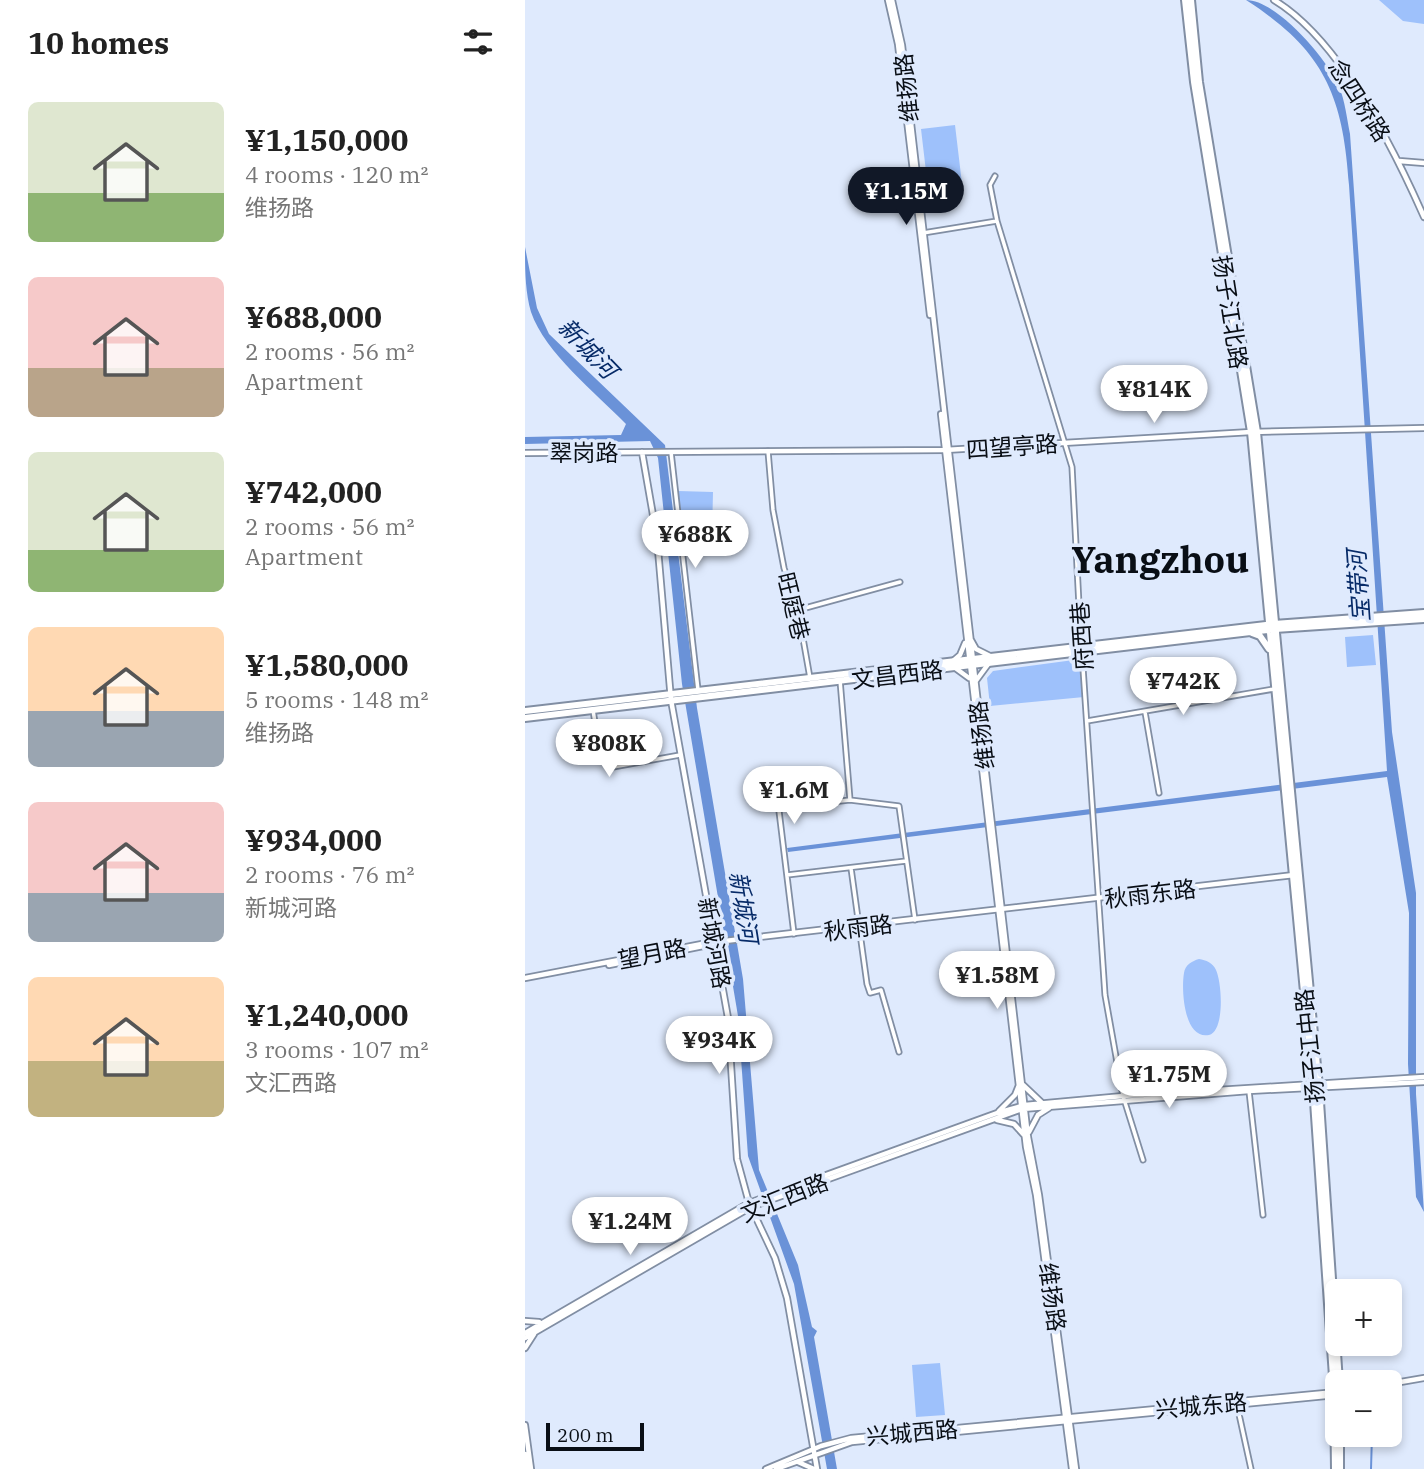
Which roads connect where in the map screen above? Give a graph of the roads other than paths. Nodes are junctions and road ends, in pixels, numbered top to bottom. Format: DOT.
graph roads {
  1 [pos="890,0"];
  2 [pos="1185,0"];
  3 [pos="1191,0"];
  4 [pos="1274,0"];
  5 [pos="1398,161"];
  6 [pos="1424,163"];
  7 [pos="995,176"];
  8 [pos="1424,217"];
  9 [pos="997,221"];
  10 [pos="923,233"];
  11 [pos="1424,428"];
  12 [pos="1254,432"];
  13 [pos="1063,443"];
  14 [pos="946,450"];
  15 [pos="768,451"];
  16 [pos="642,452"];
  17 [pos="669,452"];
  18 [pos="525,453"];
  19 [pos="900,582"];
  20 [pos="1266,602"];
  21 [pos="1272,608"];
  22 [pos="798,610"];
  23 [pos="1424,613"];
  24 [pos="1387,619"];
  25 [pos="1424,619"];
  26 [pos="1375,620"];
  27 [pos="1306,622"];
  28 [pos="1271,627"];
  29 [pos="1292,628"];
  30 [pos="1251,629"];
  31 [pos="968,639"];
  32 [pos="1082,650"];
  33 [pos="1274,653"];
  34 [pos="990,660"];
  35 [pos="971,662"];
  36 [pos="953,664"];
  37 [pos="840,677"];
  38 [pos="810,678"];
  39 [pos="973,682"];
  40 [pos="1274,689"];
  41 [pos="697,693"];
  42 [pos="671,697"];
  43 [pos="593,710"];
  44 [pos="525,711"];
  45 [pos="1145,711"];
  46 [pos="525,718"];
  47 [pos="1087,721"];
  48 [pos="682,755"];
  49 [pos="1286,782"];
  50 [pos="1159,793"];
  51 [pos="850,800"];
  52 [pos="906,862"];
  53 [pos="851,868"];
  54 [pos="787,875"];
  55 [pos="1294,875"];
  56 [pos="1100,899"];
  57 [pos="1000,909"];
  58 [pos="915,920"];
  59 [pos="860,928"];
  60 [pos="794,935"];
  61 [pos="714,943"];
  62 [pos="525,980"];
  63 [pos="752,1047"];
  64 [pos="730,1050"];
  65 [pos="899,1052"];
  66 [pos="1424,1079"];
  67 [pos="1021,1084"];
  68 [pos="1316,1084"];
  69 [pos="1249,1091"];
  70 [pos="1124,1098"];
  71 [pos="1043,1103"];
  72 [pos="1023,1107"];
  73 [pos="1052,1107"];
  74 [pos="997,1113"];
  75 [pos="989,1120"];
  76 [pos="1026,1137"];
  77 [pos="1143,1160"];
  78 [pos="773,1196"];
  79 [pos="750,1205"];
  80 [pos="1263,1214"];
  81 [pos="525,1321"];
  82 [pos="543,1322"];
  83 [pos="535,1332"];
  84 [pos="525,1335"];
  85 [pos="525,1348"];
  86 [pos="1334,1370"];
  87 [pos="1338,1370"];
  88 [pos="1424,1378"];
  89 [pos="1402,1382"];
  90 [pos="1325,1395"];
  91 [pos="1325,1395"];
  92 [pos="1237,1405"];
  93 [pos="1066,1419"];
  94 [pos="525,1425"];
  95 [pos="1337,1447"];
  96 [pos="1339,1447"];
  97 [pos="814,1451"];
  98 [pos="525,1454"];
  99 [pos="794,1462"];
  100 [pos="529,1469"];
  101 [pos="767,1469"];
  102 [pos="776,1469"];
  103 [pos="815,1469"];
  104 [pos="1074,1469"];
  105 [pos="1251,1469"];
  106 [pos="1338,1469"];
  1 -- 10 [label="main road, 维扬路"];
  1 -- 14 [label="main road, 维扬路"];
  2 -- 12 [label="main road, 扬子江北路"];
  3 -- 12 [label="main road, 扬子江北路"];
  4 -- 5 [label="main road, 念四桥路"];
  5 -- 6 [label="main road"];
  5 -- 8 [label="main road, 念四桥路"];
  7 -- 9 [label="street, 府西巷"];
  9 -- 10 [label="street"];
  9 -- 13 [label="street, 府西巷"];
  10 -- 14 [label="main road, 维扬路"];
  11 -- 12 [label="main road, 四望亭路"];
  12 -- 13 [label="main road, 四望亭路"];
  12 -- 20 [label="main road, 扬子江北路"];
  12 -- 21 [label="main road, 扬子江北路"];
  13 -- 14 [label="main road, 四望亭路"];
  13 -- 32 [label="street, 府西巷"];
  14 -- 15 [label="main road, 四望亭路"];
  14 -- 31 [label="main road, 维扬路"];
  15 -- 17 [label="main road, 四望亭路"];
  15 -- 22 [label="street, 旺庭巷"];
  16 -- 17 [label="main road, 四望亭路"];
  16 -- 18 [label="main road, 翠岗路"];
  16 -- 42 [label="main road, 新城河路"];
  17 -- 41 [label="street"];
  19 -- 22 [label="street"];
  20 -- 28 [label="main road, 扬子江北路"];
  20 -- 30 [label="main road"];
  21 -- 27 [label="main road"];
  21 -- 28 [label="main road, 扬子江北路"];
  22 -- 38 [label="street, 旺庭巷"];
  23 -- 24 [label="main road"];
  24 -- 25 [label="main road"];
  24 -- 26 [label="main road"];
  26 -- 27 [label="main road"];
  26 -- 29 [label="main road"];
  27 -- 28 [label="main road"];
  28 -- 29 [label="main road"];
  28 -- 30 [label="main road, 文昌西路"];
  28 -- 33 [label="main road, 扬子江中路"];
  29 -- 33 [label="main road"];
  30 -- 32 [label="main road, 文昌西路"];
  30 -- 33 [label="main road"];
  31 -- 34 [label="main road"];
  31 -- 35 [label="main road, 维扬路"];
  31 -- 36 [label="main road"];
  32 -- 34 [label="main road, 文昌西路"];
  32 -- 47 [label="street, 府西巷"];
  33 -- 40 [label="main road, 扬子江中路"];
  33 -- 49 [label="main road, 扬子江中路"];
  34 -- 35 [label="main road, 文昌西路"];
  34 -- 39 [label="main road"];
  35 -- 36 [label="main road, 文昌西路"];
  35 -- 39 [label="main road, 维扬路"];
  36 -- 37 [label="main road, 文昌西路"];
  36 -- 39 [label="main road"];
  37 -- 38 [label="main road, 文昌西路"];
  37 -- 41 [label="main road, 文昌西路"];
  37 -- 51 [label="street"];
  38 -- 41 [label="main road, 文昌西路"];
  39 -- 57 [label="main road, 维扬路"];
  40 -- 45 [label="street"];
  40 -- 49 [label="main road, 扬子江中路"];
  41 -- 42 [label="main road, 文昌西路"];
  42 -- 43 [label="main road, 文昌西路"];
  42 -- 44 [label="main road, 文昌西路"];
  42 -- 48 [label="main road, 新城河路"];
  43 -- 46 [label="main road, 文昌西路"];
  43 -- 48 [label="street"];
  45 -- 47 [label="street"];
  45 -- 50 [label="street"];
  47 -- 56 [label="street, 府西巷"];
  48 -- 61 [label="main road, 新城河路"];
  49 -- 55 [label="main road, 扬子江中路"];
  51 -- 52 [label="street"];
  51 -- 54 [label="street"];
  52 -- 53 [label="street"];
  52 -- 58 [label="street"];
  53 -- 54 [label="street"];
  53 -- 59 [label="street"];
  54 -- 60 [label="street"];
  55 -- 56 [label="main road, 秋雨东路"];
  55 -- 68 [label="main road, 扬子江中路"];
  56 -- 57 [label="main road, 秋雨东路"];
  56 -- 70 [label="street, 府西巷"];
  57 -- 58 [label="main road, 秋雨路"];
  57 -- 67 [label="main road, 维扬路"];
  58 -- 59 [label="main road, 秋雨路"];
  59 -- 60 [label="main road, 秋雨路"];
  59 -- 65 [label="street"];
  60 -- 61 [label="main road, 秋雨路"];
  61 -- 62 [label="main road, 望月路"];
  61 -- 64 [label="main road, 新城河路"];
  63 -- 64 [label="street"];
  64 -- 79 [label="main road, 新城河路"];
  66 -- 68 [label="main road"];
  67 -- 71 [label="main road"];
  67 -- 72 [label="main road, 维扬路"];
  67 -- 74 [label="main road"];
  68 -- 69 [label="main road"];
  68 -- 70 [label="main road"];
  68 -- 86 [label="main road, 扬子江中路"];
  68 -- 87 [label="main road, 扬子江中路"];
  69 -- 70 [label="main road"];
  69 -- 80 [label="street"];
  70 -- 71 [label="main road"];
  70 -- 73 [label="main road"];
  70 -- 77 [label="street, 府西巷"];
  71 -- 72 [label="main road"];
  72 -- 73 [label="main road"];
  72 -- 74 [label="main road, 文汇西路"];
  72 -- 75 [label="main road, 文汇西路"];
  72 -- 76 [label="main road, 维扬路"];
  73 -- 76 [label="main road"];
  74 -- 78 [label="main road, 文汇西路"];
  75 -- 76 [label="main road"];
  75 -- 78 [label="main road, 文汇西路"];
  76 -- 93 [label="main road, 维扬路"];
  78 -- 79 [label="main road, 文汇西路"];
  79 -- 82 [label="main road, 文汇西路"];
  79 -- 83 [label="main road, 文汇西路"];
  79 -- 97 [label="main road, 新城河路"];
  81 -- 82 [label="main road"];
  82 -- 84 [label="main road, 文汇西路"];
  83 -- 84 [label="main road, 文汇西路"];
  83 -- 85 [label="main road"];
  88 -- 89 [label="main road"];
  90 -- 92 [label="main road, 兴城东路"];
  91 -- 93 [label="main road, 兴城东路"];
  92 -- 93 [label="main road, 兴城东路"];
  92 -- 105 [label="street"];
  93 -- 97 [label="main road, 兴城西路"];
  93 -- 104 [label="main road, 维扬路"];
  94 -- 100 [label="main road"];
  95 -- 106 [label="main road, 扬子江中路"];
  96 -- 106 [label="main road, 扬子江中路"];
  97 -- 99 [label="main road, 兴城西路"];
  97 -- 101 [label="main road, 兴城西路"];
  97 -- 103 [label="main road, 新城河路"];
  98 -- 100 [label="main road"];
  99 -- 102 [label="main road, 兴城西路"];
  99 -- 103 [label="main road"];
}
